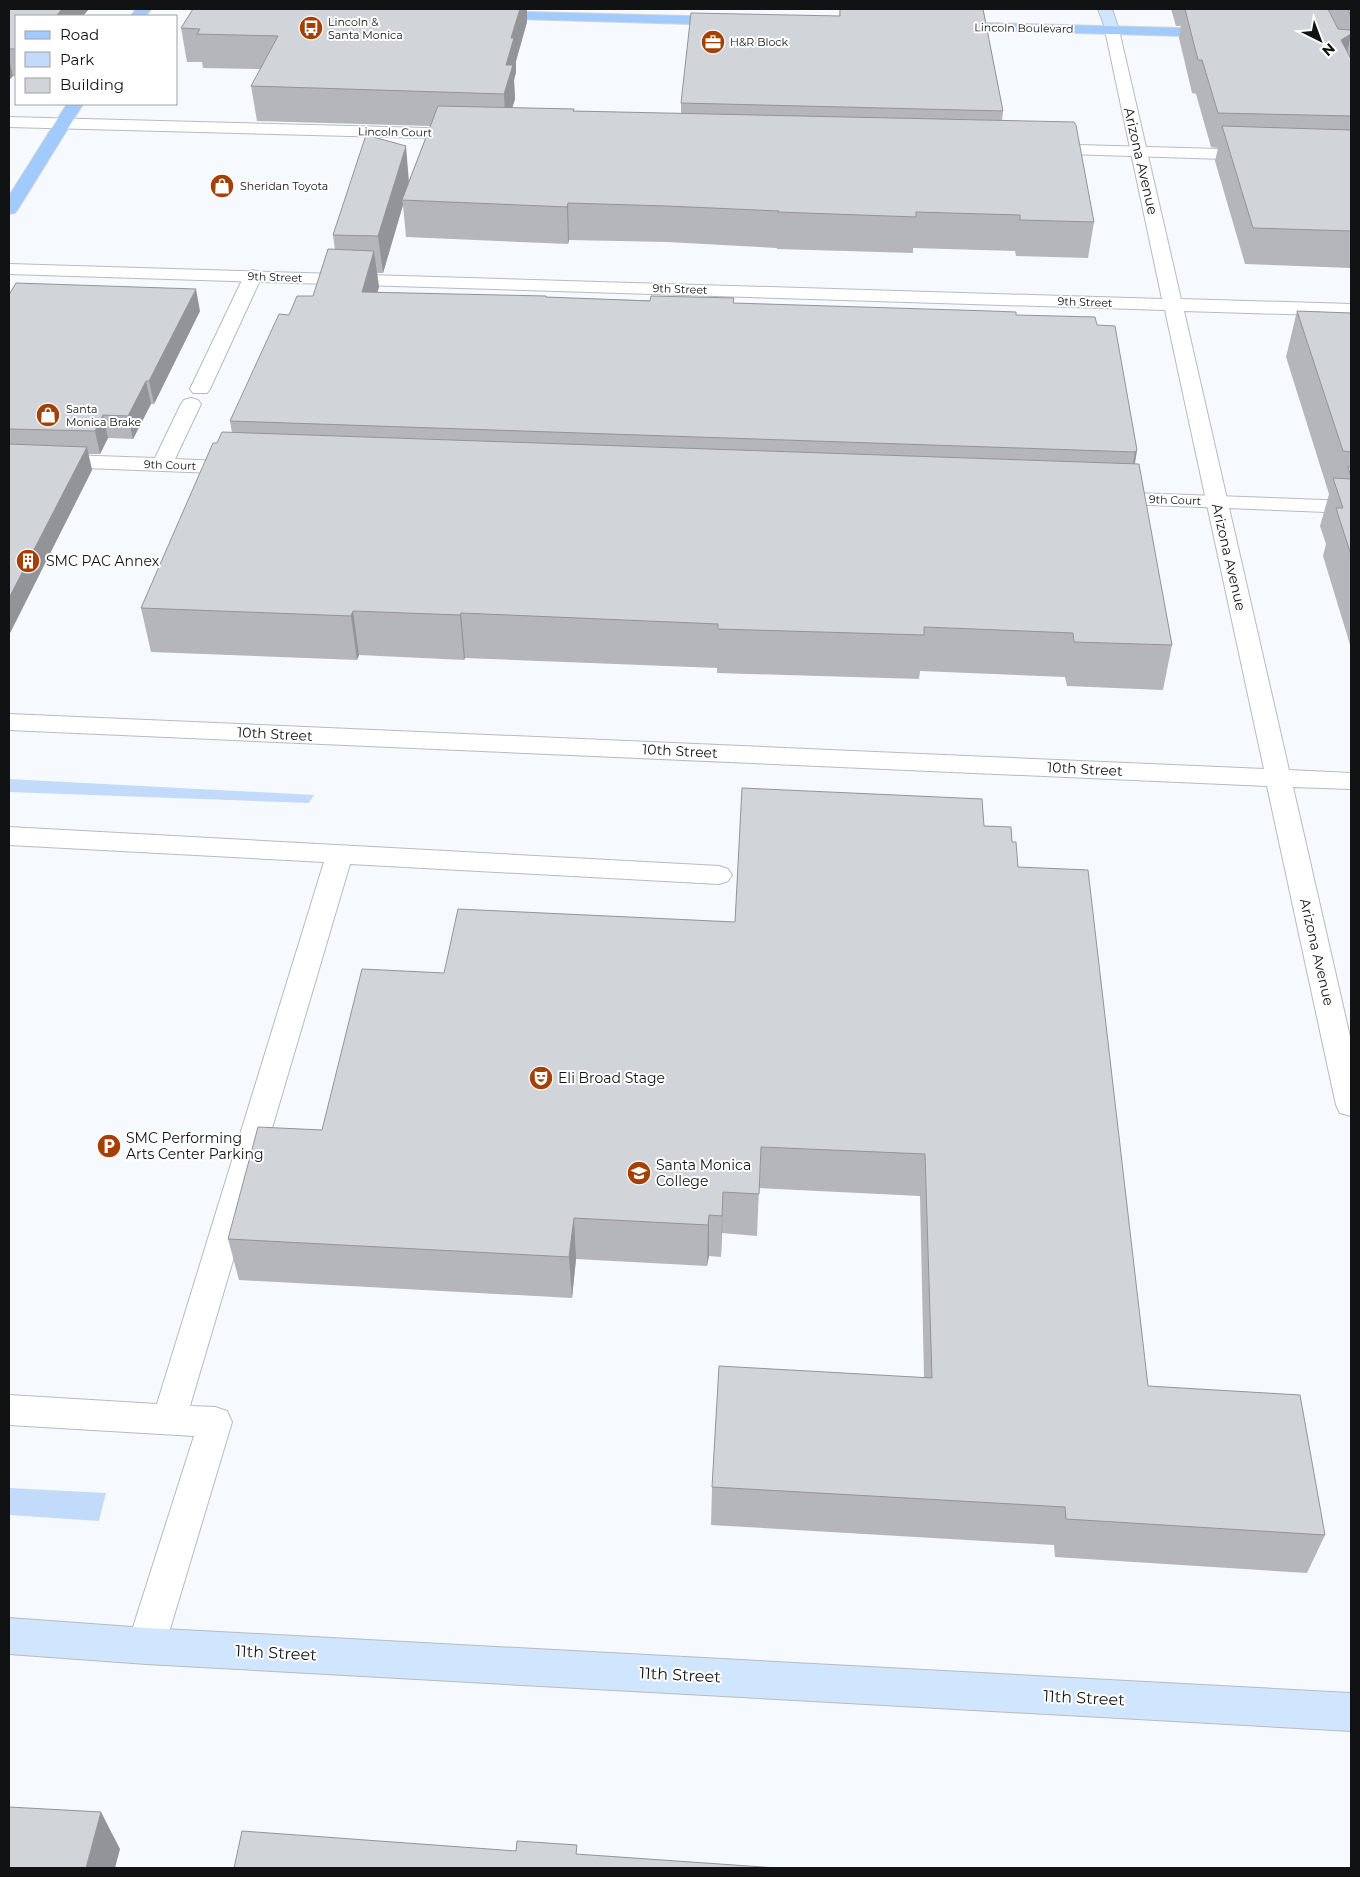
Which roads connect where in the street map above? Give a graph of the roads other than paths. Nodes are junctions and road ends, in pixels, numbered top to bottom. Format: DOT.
graph roads {
  1 [pos="1105,9"];
  2 [pos="578,13"];
  3 [pos="472,15"];
  4 [pos="739,21"];
  5 [pos="937,26"];
  6 [pos="1112,30"];
  7 [pos="1229,34"];
  8 [pos="74,105"];
  9 [pos="9,122"];
  10 [pos="62,123"];
  11 [pos="479,135"];
  12 [pos="1027,148"];
  13 [pos="1139,151"];
  14 [pos="1274,155"];
  15 [pos="9,209"];
  16 [pos="9,269"];
  17 [pos="253,276"];
  18 [pos="1174,305"];
  19 [pos="1351,310"];
  20 [pos="9,459"];
  21 [pos="162,465"];
  22 [pos="261,468"];
  23 [pos="1087,497"];
  24 [pos="1217,502"];
  25 [pos="1351,507"];
  26 [pos="9,722"];
  27 [pos="1278,778"];
  28 [pos="1351,781"];
  29 [pos="9,836"];
  30 [pos="340,854"];
  31 [pos="719,875"];
  32 [pos="1351,1105"];
  33 [pos="9,1410"];
  34 [pos="169,1419"];
  35 [pos="9,1636"];
  36 [pos="146,1646"];
  37 [pos="1351,1712"];
  1 -- 6 [label="street, Arizona Avenue"];
  2 -- 3 [label="main road"];
  2 -- 4 [label="main road"];
  5 -- 6 [label="main road, Lincoln Boulevard"];
  6 -- 7 [label="main road, Lincoln Boulevard"];
  6 -- 13 [label="street, Arizona Avenue"];
  8 -- 10 [label="main road"];
  9 -- 10 [label="street, Lincoln Court"];
  10 -- 11 [label="street, Lincoln Court"];
  10 -- 15 [label="main road"];
  12 -- 13 [label="street"];
  13 -- 14 [label="street"];
  13 -- 18 [label="street, Arizona Avenue"];
  16 -- 17 [label="street, 9th Street"];
  17 -- 18 [label="street, 9th Street"];
  17 -- 21 [label="street"];
  18 -- 19 [label="street, 9th Street"];
  18 -- 24 [label="street, Arizona Avenue"];
  20 -- 21 [label="street, 9th Court"];
  21 -- 22 [label="street, 9th Court"];
  23 -- 24 [label="street, 9th Court"];
  24 -- 25 [label="street, 9th Court"];
  24 -- 27 [label="street, Arizona Avenue"];
  26 -- 27 [label="street, 10th Street"];
  27 -- 28 [label="street, 10th Street"];
  27 -- 32 [label="street, Arizona Avenue"];
  29 -- 30 [label="street"];
  30 -- 31 [label="street"];
  30 -- 34 [label="street"];
  33 -- 34 [label="street"];
  34 -- 36 [label="street"];
  35 -- 36 [label="street, 11th Street"];
  36 -- 37 [label="street, 11th Street"];
}
